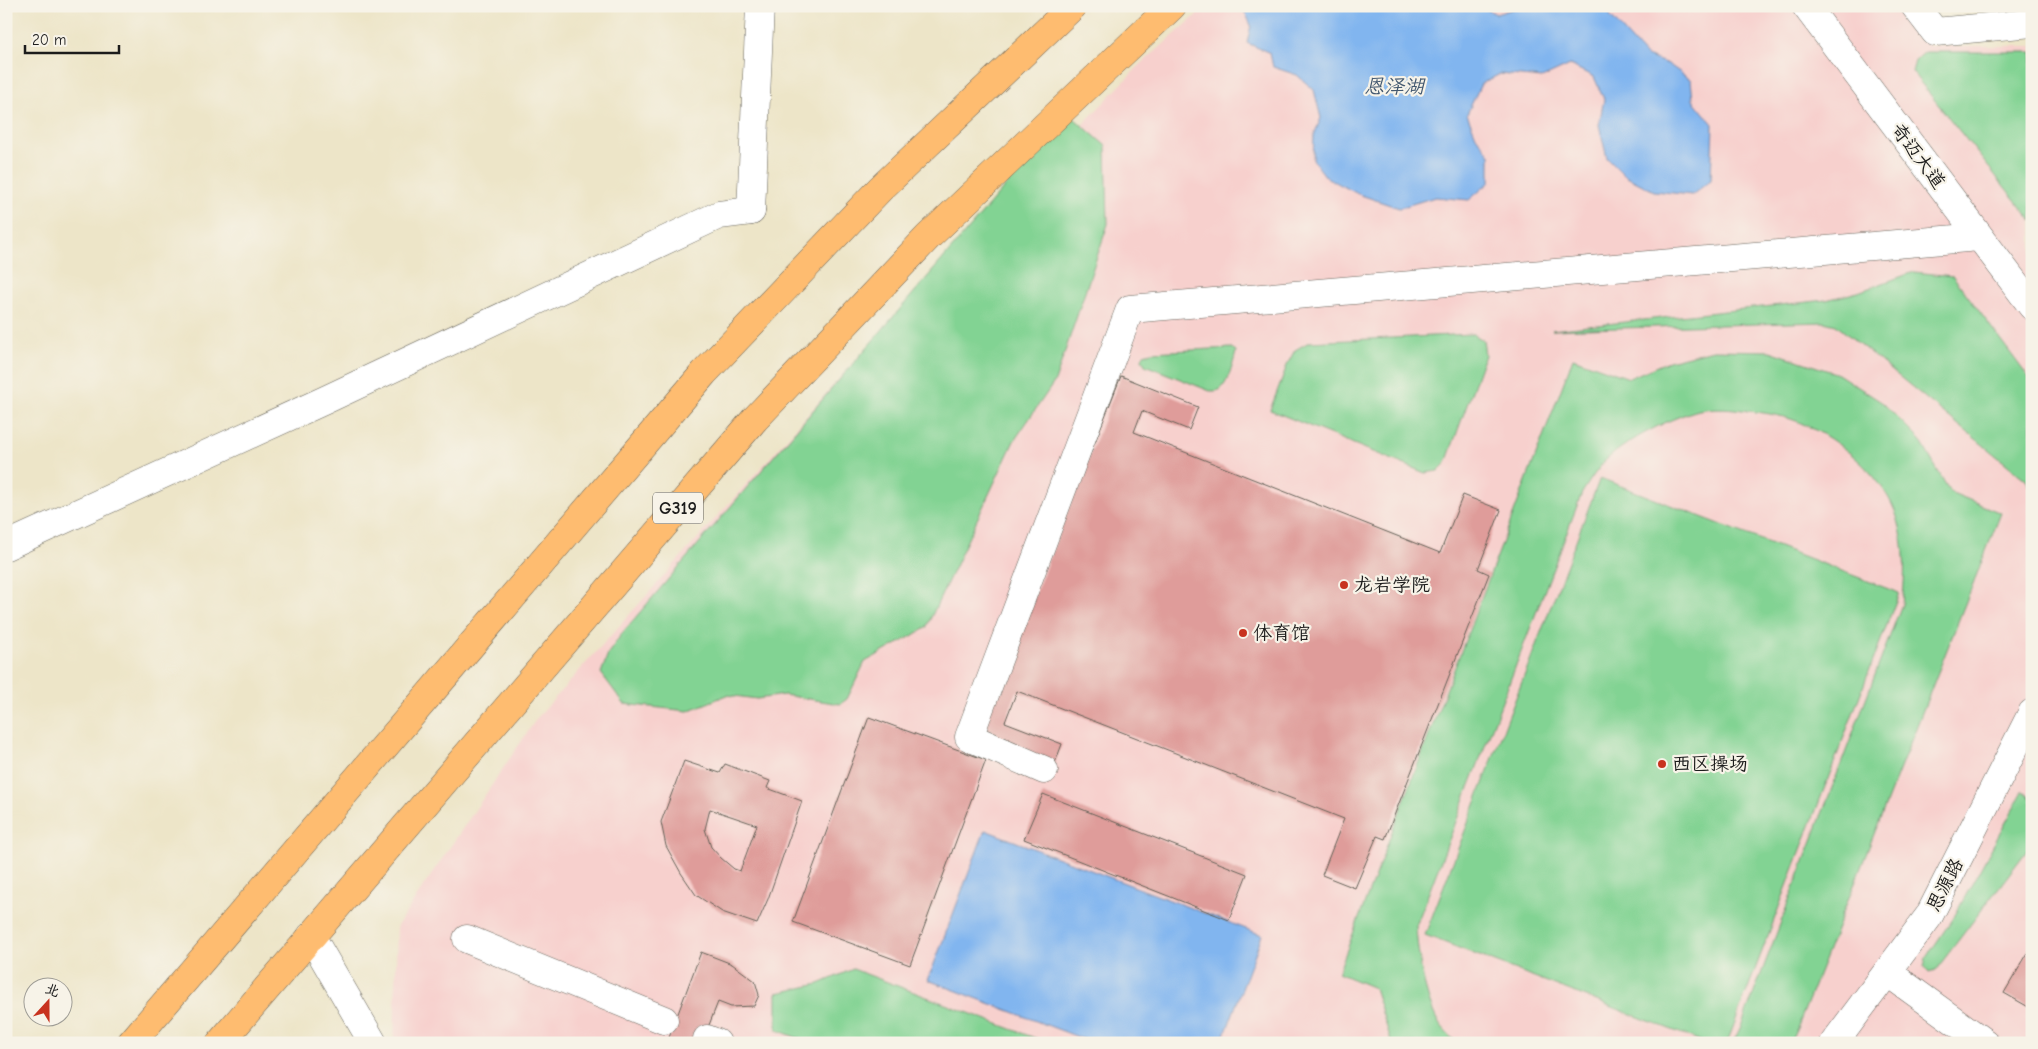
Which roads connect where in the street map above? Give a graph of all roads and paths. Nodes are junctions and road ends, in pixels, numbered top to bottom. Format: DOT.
graph roads {
  1 [pos="760,6"];
  2 [pos="1073,6"];
  3 [pos="1172,6"];
  4 [pos="1806,6"];
  5 [pos="1915,6"];
  6 [pos="2032,23"];
  7 [pos="1979,237"];
  8 [pos="2032,306"];
  9 [pos="6,546"];
  10 [pos="2032,713"];
  11 [pos="1044,770"];
  12 [pos="310,936"];
  13 [pos="466,940"];
  14 [pos="1887,972"];
  15 [pos="664,1020"];
  16 [pos="131,1043"];
  17 [pos="220,1043"];
  18 [pos="373,1043"];
  19 [pos="1834,1043"];
  20 [pos="1985,1043"];
  1 -- 9 [label="street"];
  2 -- 16 [label="highway"];
  3 -- 12 [label="highway, G319"];
  4 -- 7 [label="street, 奇迈大道"];
  5 -- 6 [label="street"];
  7 -- 8 [label="street, 奇迈大道"];
  7 -- 11 [label="street"];
  10 -- 14 [label="street, 思源路"];
  12 -- 17 [label="highway, G319"];
  12 -- 18 [label="street"];
  13 -- 15 [label="street"];
  14 -- 19 [label="street, 思源路"];
  14 -- 20 [label="street"];
}
